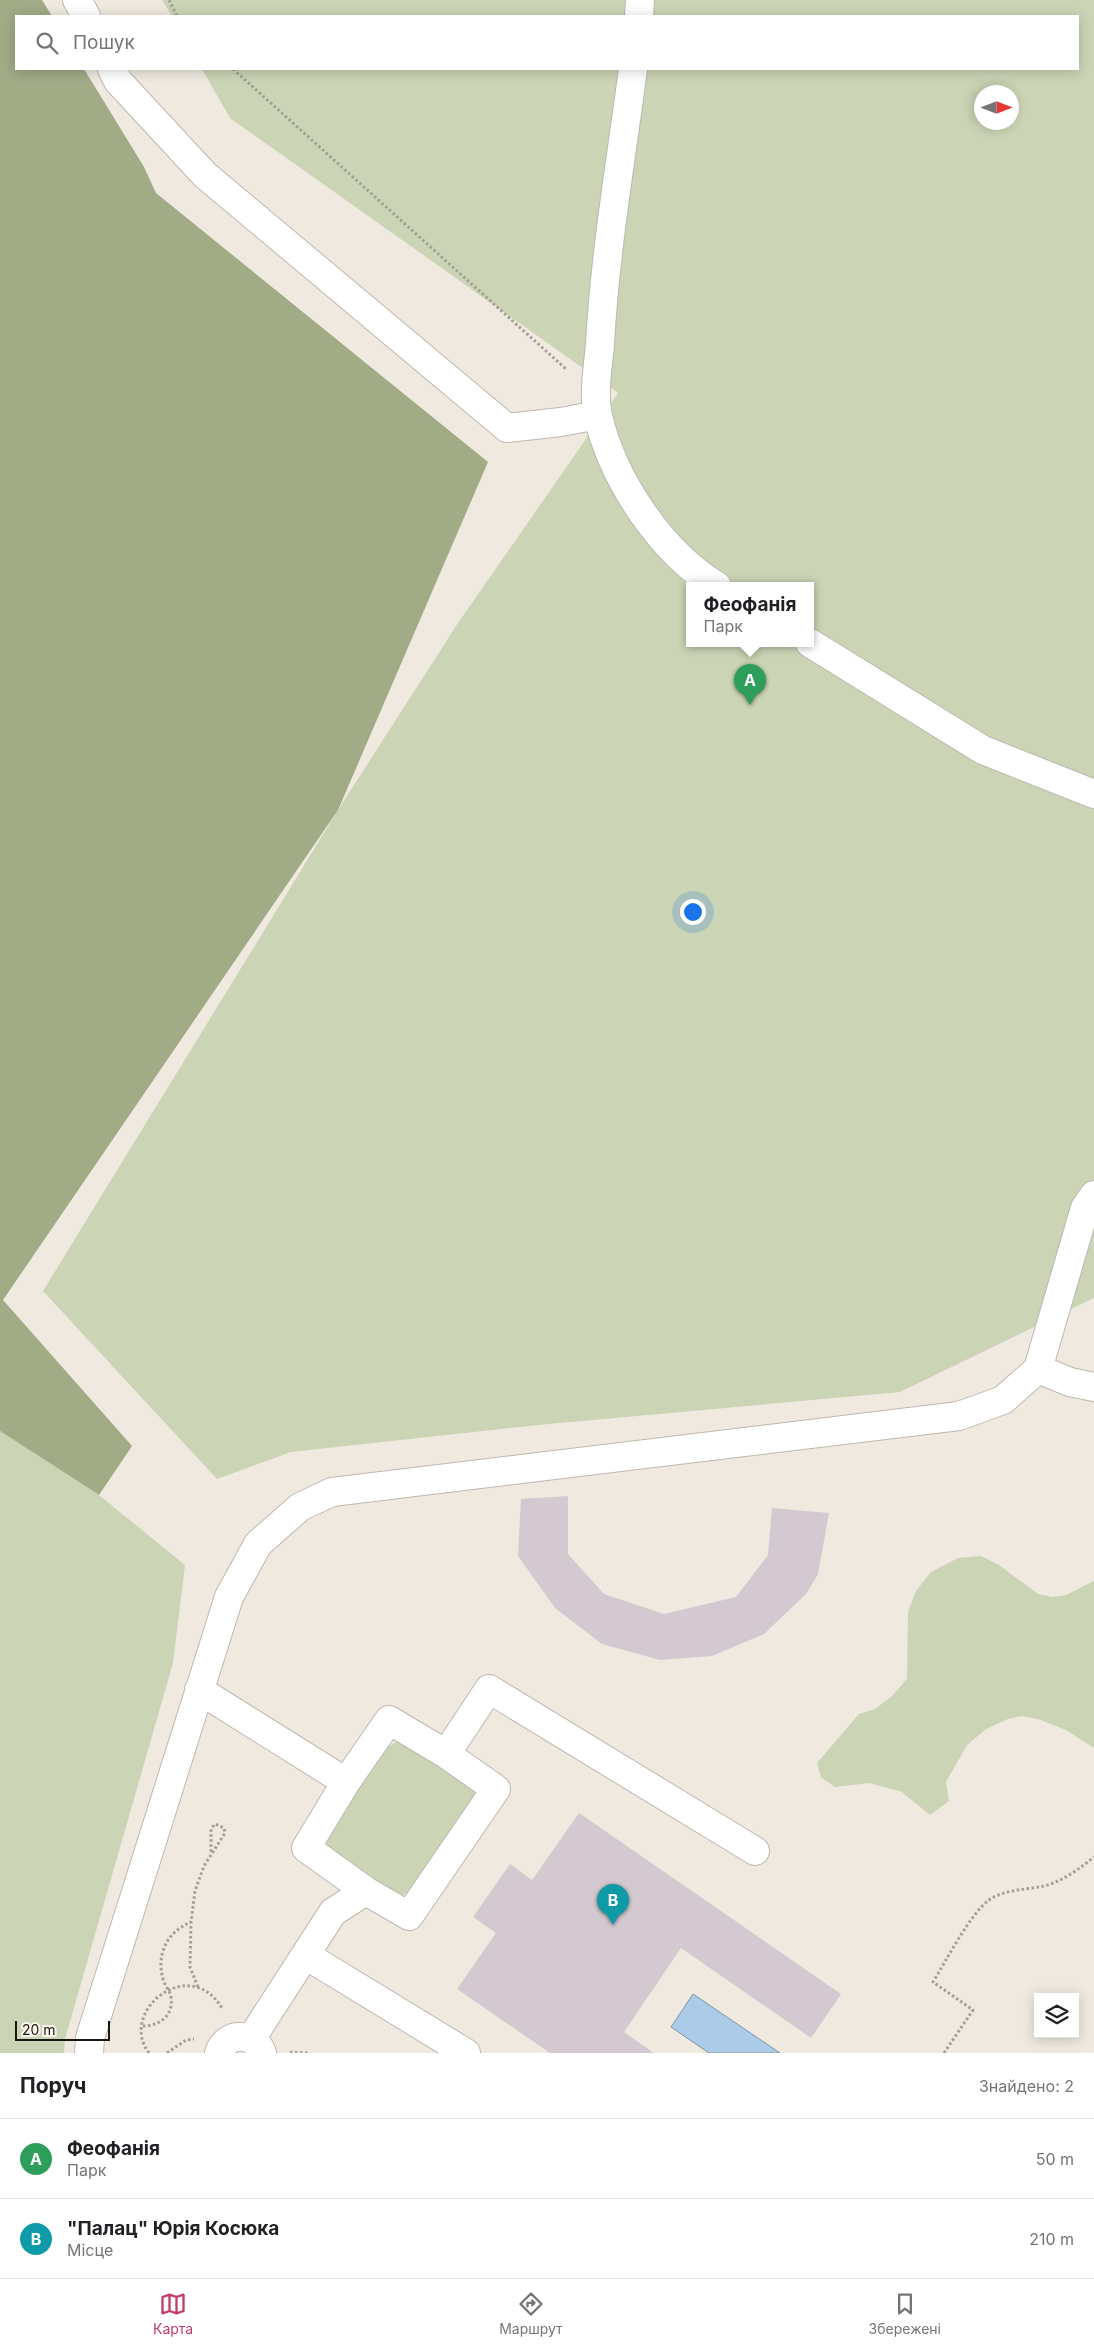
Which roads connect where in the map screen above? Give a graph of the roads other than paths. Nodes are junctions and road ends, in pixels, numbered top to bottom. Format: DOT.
graph roads {
  1 [pos="78,0"];
  2 [pos="640,0"];
  3 [pos="86,15"];
  4 [pos="639,15"];
  5 [pos="112,70"];
  6 [pos="633,70"];
  7 [pos="597,406"];
  8 [pos="711,582"];
  9 [pos="814,645"];
  10 [pos="1094,794"];
  11 [pos="1094,1195"];
  12 [pos="1038,1369"];
  13 [pos="1094,1387"];
  14 [pos="199,1690"];
  15 [pos="446,1754"];
  16 [pos="346,1782"];
  17 [pos="755,1851"];
  18 [pos="366,1891"];
  19 [pos="307,1956"];
  20 [pos="251,2047"];
  21 [pos="89,2053"];
  22 [pos="466,2053"];
  1 -- 3 [label="lane"];
  2 -- 4 [label="lane"];
  5 -- 7 [label="lane"];
  6 -- 7 [label="lane"];
  7 -- 8 [label="lane"];
  9 -- 10 [label="lane"];
  11 -- 12 [label="lane"];
  12 -- 13 [label="lane"];
  12 -- 14 [label="lane"];
  14 -- 16 [label="lane"];
  14 -- 21 [label="lane"];
  15 -- 16 [label="lane"];
  15 -- 17 [label="lane"];
  15 -- 18 [label="lane"];
  16 -- 18 [label="lane"];
  18 -- 19 [label="lane"];
  19 -- 20 [label="lane"];
  19 -- 22 [label="lane"];
}
